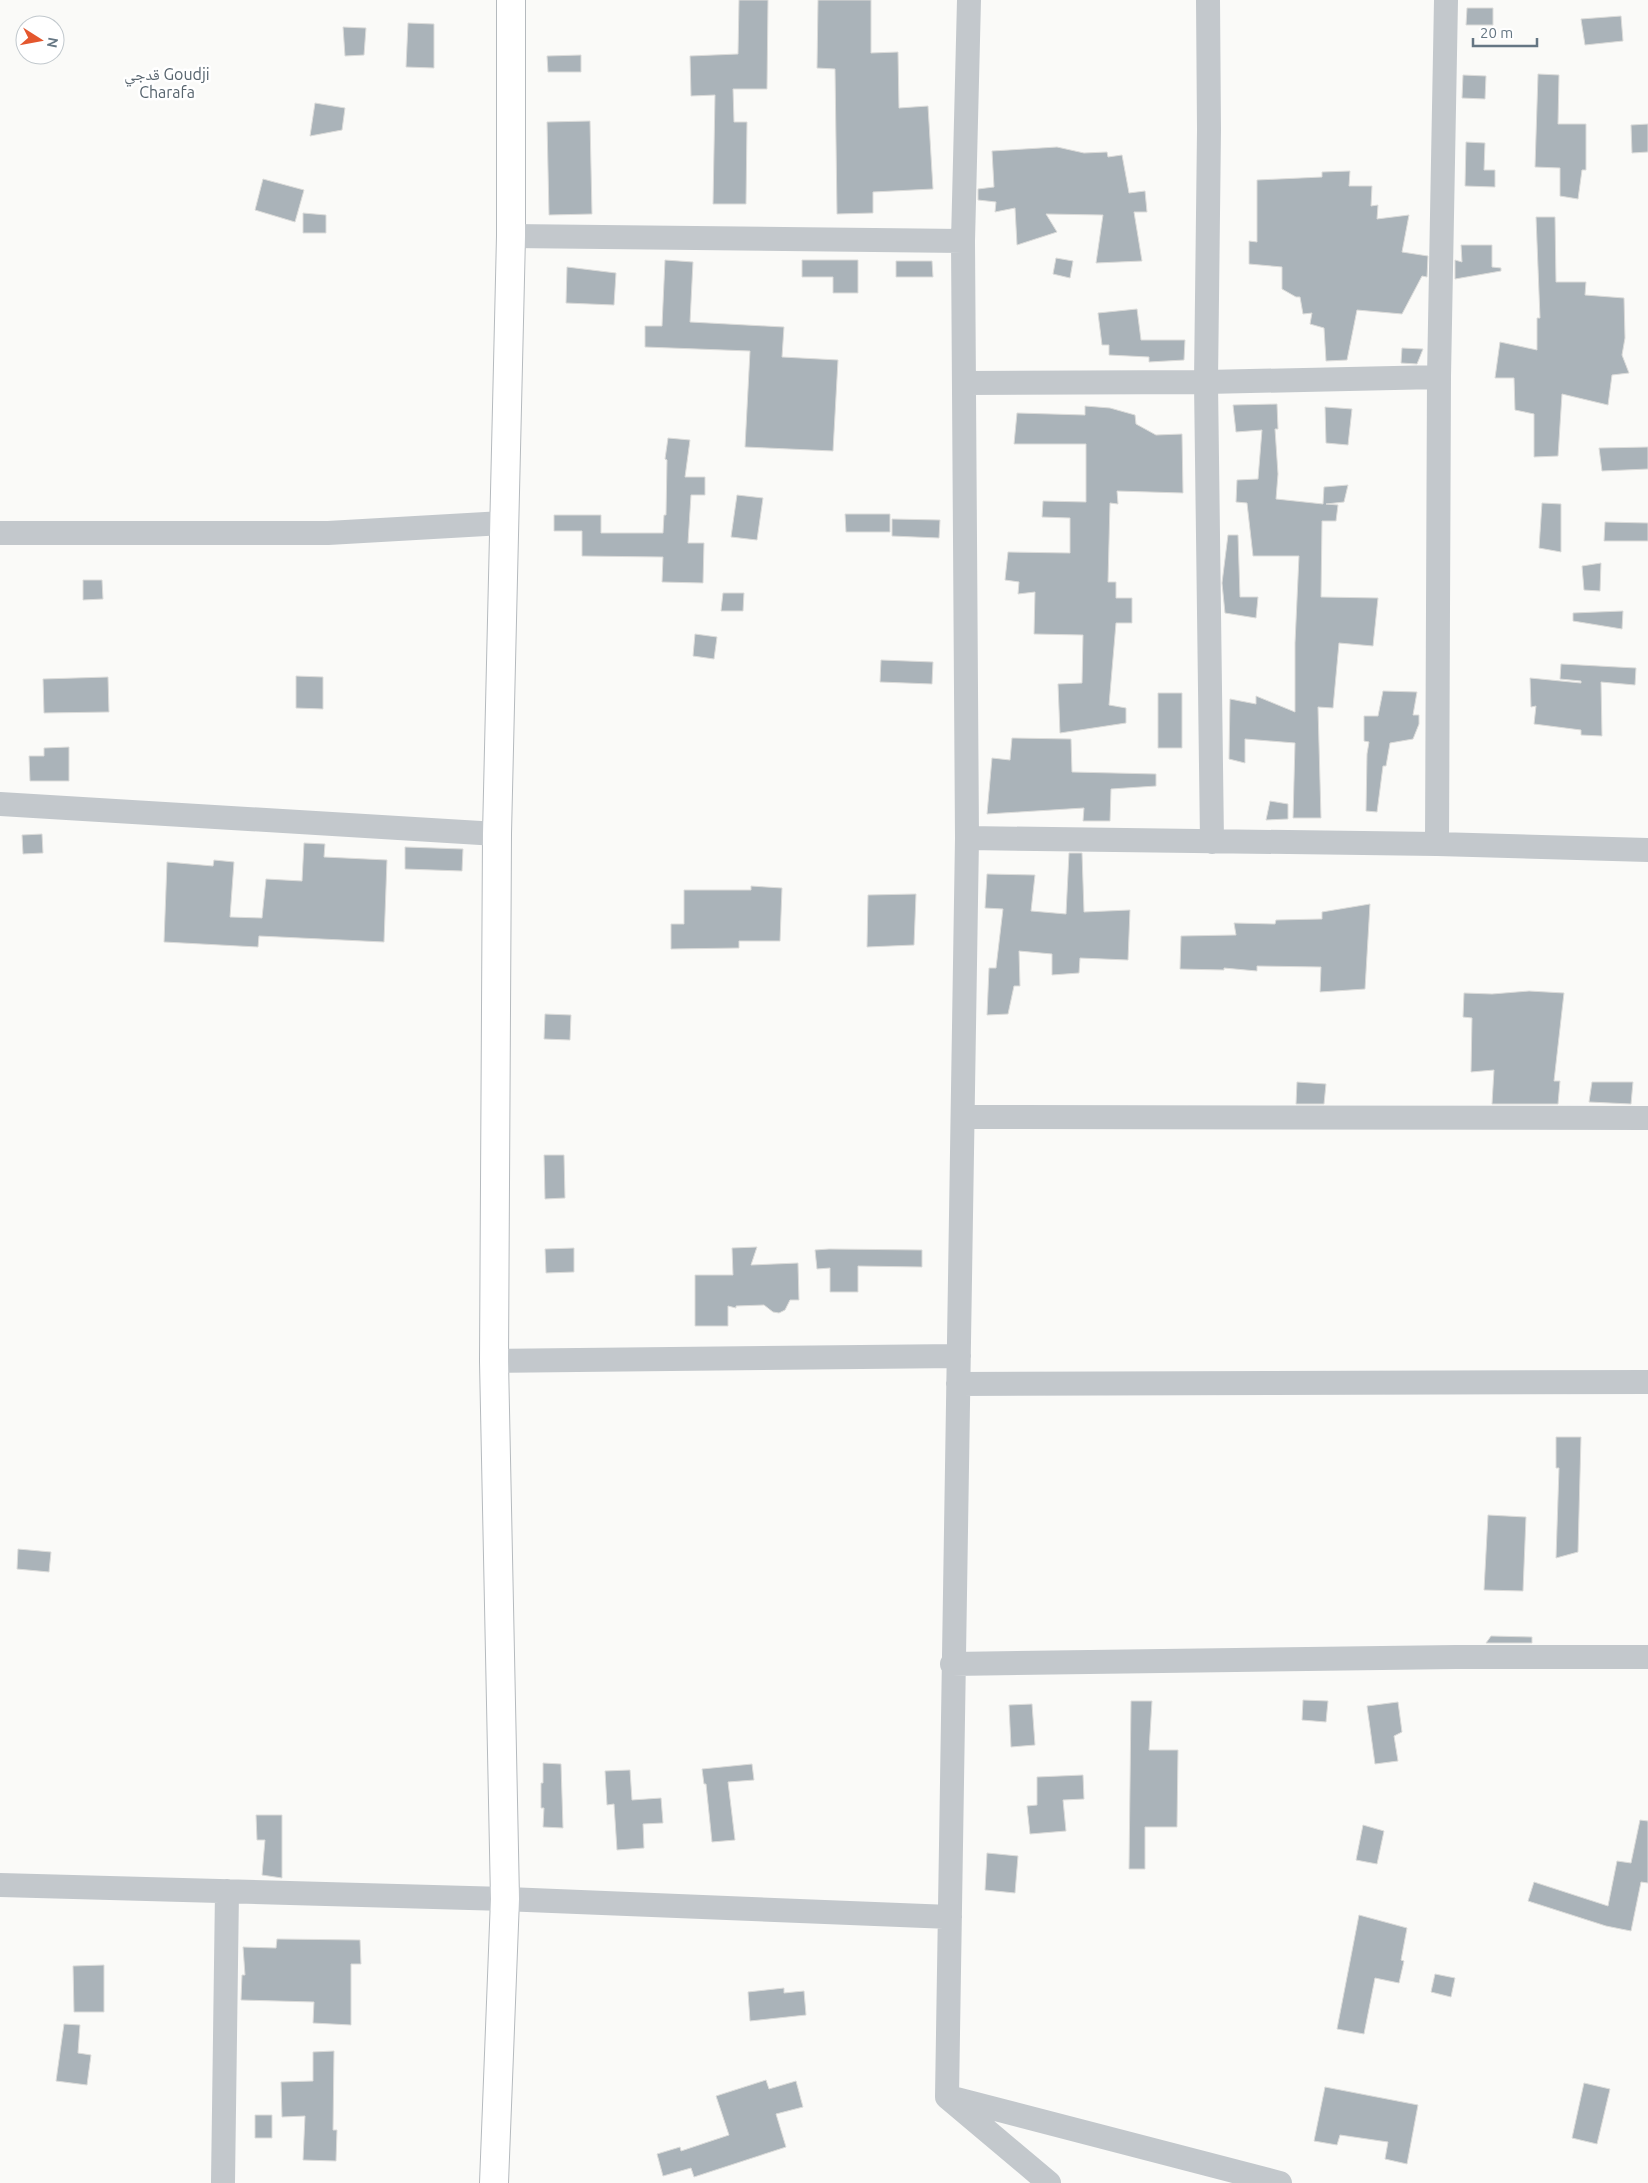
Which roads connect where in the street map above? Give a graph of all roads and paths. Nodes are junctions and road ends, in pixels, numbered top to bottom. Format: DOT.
graph roads {
  1 [pos="511,0"];
  2 [pos="968,0"];
  3 [pos="1208,0"];
  4 [pos="1446,0"];
  5 [pos="511,236"];
  6 [pos="963,241"];
  7 [pos="1439,377"];
  8 [pos="965,382"];
  9 [pos="1206,382"];
  10 [pos="503,523"];
  11 [pos="0,533"];
  12 [pos="0,804"];
  13 [pos="497,834"];
  14 [pos="967,838"];
  15 [pos="1212,842"];
  16 [pos="1437,844"];
  17 [pos="1648,850"];
  18 [pos="963,1117"];
  19 [pos="1648,1118"];
  20 [pos="959,1356"];
  21 [pos="494,1361"];
  22 [pos="1648,1382"];
  23 [pos="958,1384"];
  24 [pos="1648,1657"];
  25 [pos="952,1664"];
  26 [pos="0,1885"];
  27 [pos="228,1891"];
  28 [pos="505,1899"];
  29 [pos="950,1917"];
  30 [pos="947,2097"];
  31 [pos="223,2183"];
  32 [pos="494,2183"];
  33 [pos="1049,2183"];
  34 [pos="1280,2183"];
  1 -- 5 [label="main road"];
  2 -- 6 [label="street"];
  3 -- 9 [label="street"];
  4 -- 7 [label="street"];
  5 -- 6 [label="street"];
  5 -- 10 [label="main road"];
  6 -- 8 [label="street"];
  7 -- 9 [label="street"];
  7 -- 16 [label="street"];
  8 -- 9 [label="street"];
  8 -- 14 [label="street"];
  9 -- 15 [label="street"];
  10 -- 11 [label="street"];
  10 -- 13 [label="main road"];
  12 -- 13 [label="street"];
  13 -- 21 [label="main road"];
  14 -- 15 [label="street"];
  14 -- 18 [label="street"];
  15 -- 16 [label="street"];
  16 -- 17 [label="street"];
  18 -- 19 [label="street"];
  18 -- 20 [label="street"];
  20 -- 21 [label="street"];
  20 -- 23 [label="street"];
  21 -- 28 [label="main road"];
  22 -- 23 [label="street"];
  23 -- 25 [label="street"];
  24 -- 25 [label="street"];
  25 -- 29 [label="street"];
  26 -- 27 [label="street"];
  27 -- 28 [label="street"];
  27 -- 31 [label="street"];
  28 -- 29 [label="street"];
  28 -- 32 [label="main road"];
  29 -- 30 [label="street"];
  30 -- 33 [label="street"];
  30 -- 34 [label="street"];
}
